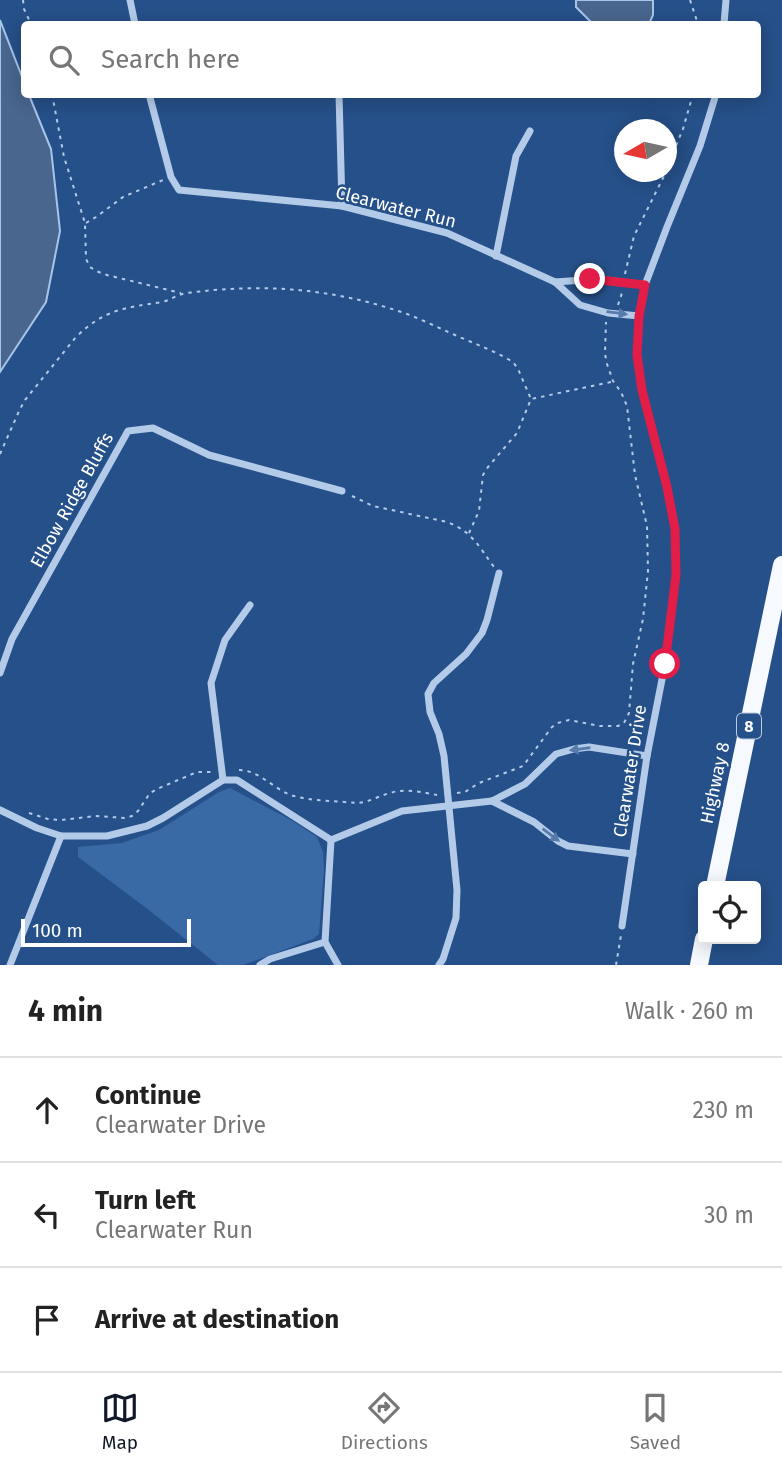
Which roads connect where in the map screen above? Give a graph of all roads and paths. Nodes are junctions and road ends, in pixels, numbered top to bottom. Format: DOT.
graph roads {
  1 [pos="23,0"];
  2 [pos="131,0"];
  3 [pos="690,0"];
  4 [pos="726,0"];
  5 [pos="30,21"];
  6 [pos="134,21"];
  7 [pos="697,21"];
  8 [pos="724,21"];
  9 [pos="53,98"];
  10 [pos="150,98"];
  11 [pos="339,98"];
  12 [pos="692,98"];
  13 [pos="715,98"];
  14 [pos="530,131"];
  15 [pos="677,143"];
  16 [pos="171,177"];
  17 [pos="660,182"];
  18 [pos="342,206"];
  19 [pos="85,223"];
  20 [pos="496,256"];
  21 [pos="555,282"];
  22 [pos="624,282"];
  23 [pos="645,285"];
  24 [pos="182,293"];
  25 [pos="608,313"];
  26 [pos="639,316"];
  27 [pos="613,381"];
  28 [pos="531,399"];
  29 [pos="0,454"];
  30 [pos="342,491"];
  31 [pos="469,533"];
  32 [pos="782,565"];
  33 [pos="499,573"];
  34 [pos="250,605"];
  35 [pos="0,673"];
  36 [pos="647,756"];
  37 [pos="223,780"];
  38 [pos="492,801"];
  39 [pos="449,806"];
  40 [pos="0,810"];
  41 [pos="61,836"];
  42 [pos="331,840"];
  43 [pos="633,854"];
  44 [pos="716,881"];
  45 [pos="622,926"];
  46 [pos="325,942"];
  47 [pos="703,944"];
  48 [pos="9,965"];
  49 [pos="260,965"];
  50 [pos="338,965"];
  51 [pos="439,965"];
  52 [pos="616,965"];
  53 [pos="699,965"];
  1 -- 5 [label="path"];
  2 -- 6 [label="street"];
  3 -- 7 [label="path"];
  4 -- 8 [label="street"];
  9 -- 19 [label="path"];
  10 -- 16 [label="street"];
  11 -- 18 [label="street"];
  12 -- 15 [label="path"];
  13 -- 23 [label="street, Clearwater Drive"];
  14 -- 20 [label="street"];
  16 -- 18 [label="street, Clearwater Run"];
  16 -- 19 [label="path"];
  17 -- 22 [label="path"];
  18 -- 20 [label="street, Clearwater Run"];
  19 -- 24 [label="path"];
  20 -- 21 [label="street, Clearwater Run"];
  21 -- 22 [label="street, Clearwater Run"];
  21 -- 25 [label="street, Clearwater Run"];
  22 -- 23 [label="street, Clearwater Run"];
  22 -- 25 [label="path"];
  23 -- 26 [label="street, Clearwater Drive"];
  24 -- 28 [label="path"];
  24 -- 29 [label="path"];
  25 -- 26 [label="street, Clearwater Run, one-way"];
  26 -- 36 [label="street, Clearwater Drive"];
  27 -- 28 [label="path"];
  28 -- 31 [label="path"];
  30 -- 31 [label="path"];
  30 -- 35 [label="street, Elbow Ridge Bluffs"];
  31 -- 33 [label="path"];
  32 -- 44 [label="main road, Highway 8 / 8"];
  33 -- 39 [label="street"];
  34 -- 37 [label="street"];
  36 -- 38 [label="street, one-way"];
  36 -- 43 [label="street, Clearwater Drive"];
  37 -- 41 [label="street"];
  37 -- 42 [label="street"];
  38 -- 39 [label="street"];
  38 -- 43 [label="street, one-way"];
  39 -- 42 [label="street"];
  39 -- 51 [label="street"];
  40 -- 41 [label="street"];
  41 -- 48 [label="street"];
  42 -- 46 [label="street"];
  43 -- 45 [label="street, Clearwater Drive"];
  45 -- 52 [label="path"];
  46 -- 49 [label="street"];
  46 -- 50 [label="street"];
  47 -- 53 [label="main road"];
}
